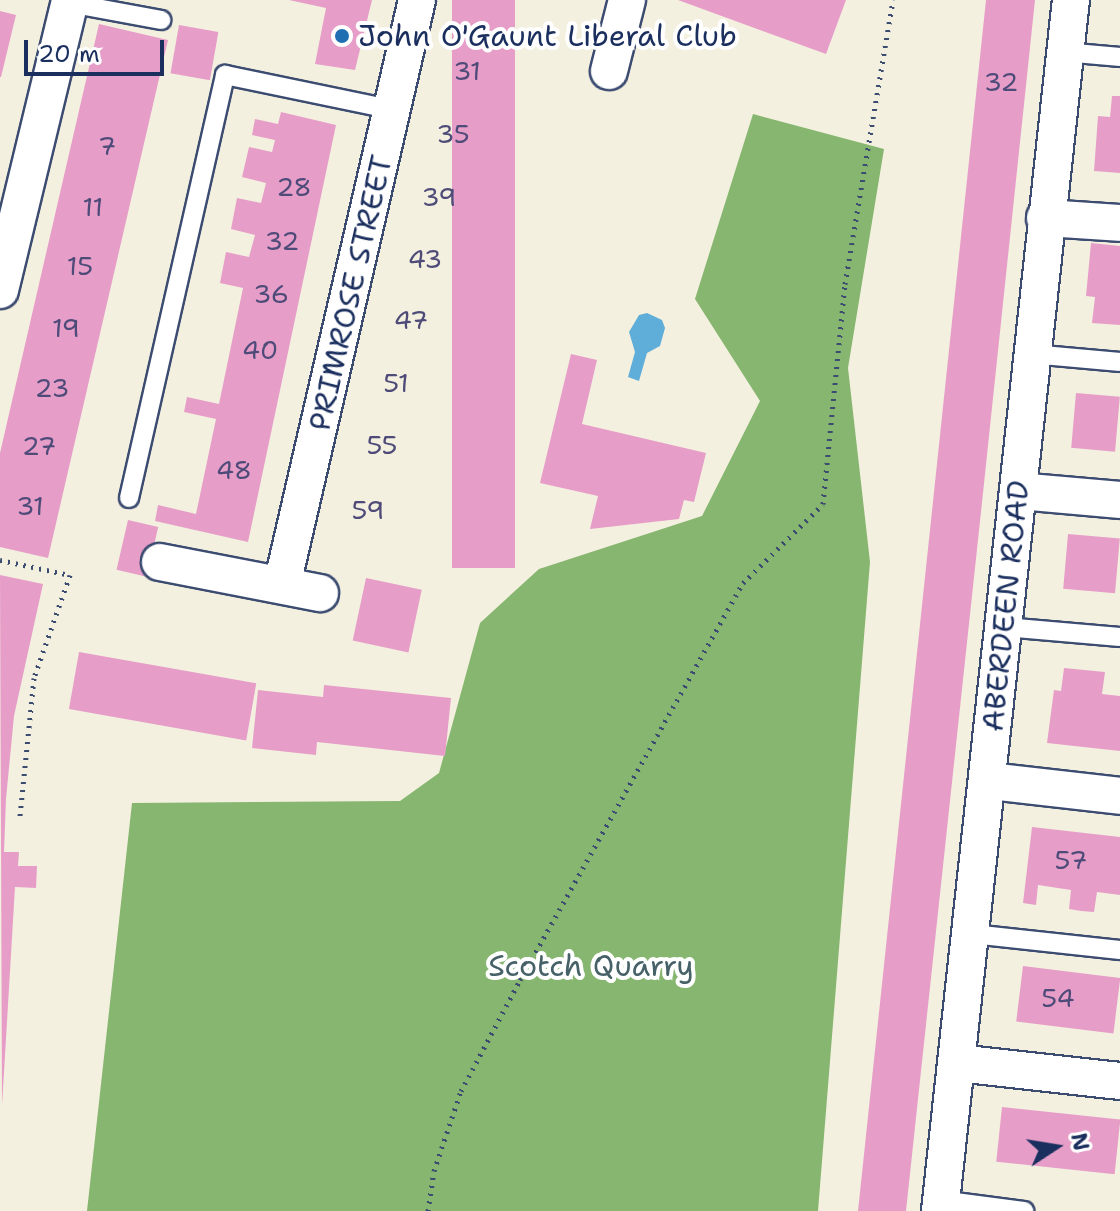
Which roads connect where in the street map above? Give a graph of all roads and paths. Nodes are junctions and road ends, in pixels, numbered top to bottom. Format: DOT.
graph roads {
  1 [pos="417,0"];
  2 [pos="627,0"];
  3 [pos="893,0"];
  4 [pos="1071,0"];
  5 [pos="65,1"];
  6 [pos="161,20"];
  7 [pos="1064,52"];
  8 [pos="1120,57"];
  9 [pos="609,71"];
  10 [pos="394,110"];
  11 [pos="17,149"];
  12 [pos="1045,218"];
  13 [pos="1120,223"];
  14 [pos="0,290"];
  15 [pos="1032,354"];
  16 [pos="1120,362"];
  17 [pos="1018,491"];
  18 [pos="129,498"];
  19 [pos="1120,500"];
  20 [pos="0,560"];
  21 [pos="160,562"];
  22 [pos="282,585"];
  23 [pos="320,593"];
  24 [pos="1005,627"];
  25 [pos="1120,637"];
  26 [pos="989,781"];
  27 [pos="1120,796"];
  28 [pos="20,817"];
  29 [pos="972,934"];
  30 [pos="1120,950"];
  31 [pos="957,1063"];
  32 [pos="1120,1081"];
  33 [pos="941,1205"];
  34 [pos="428,1211"];
  35 [pos="1024,1211"];
  1 -- 10 [label="street, PRIMROSE STREET"];
  2 -- 9 [label="street"];
  3 -- 34 [label="path"];
  4 -- 7 [label="street, ABERDEEN ROAD"];
  5 -- 6 [label="lane"];
  5 -- 11 [label="street"];
  7 -- 8 [label="lane"];
  7 -- 12 [label="street, ABERDEEN ROAD"];
  10 -- 18 [label="lane"];
  10 -- 22 [label="street, PRIMROSE STREET"];
  11 -- 14 [label="street"];
  12 -- 13 [label="street"];
  12 -- 15 [label="street, ABERDEEN ROAD"];
  15 -- 16 [label="lane"];
  15 -- 17 [label="street, ABERDEEN ROAD"];
  17 -- 19 [label="street"];
  17 -- 24 [label="street, ABERDEEN ROAD"];
  20 -- 28 [label="path"];
  21 -- 22 [label="street"];
  22 -- 23 [label="street"];
  24 -- 25 [label="lane"];
  24 -- 26 [label="street, ABERDEEN ROAD"];
  26 -- 27 [label="street"];
  26 -- 29 [label="street, ABERDEEN ROAD"];
  29 -- 30 [label="lane"];
  29 -- 31 [label="street, ABERDEEN ROAD"];
  31 -- 32 [label="street"];
  31 -- 33 [label="street, ABERDEEN ROAD"];
  33 -- 35 [label="lane"];
}
